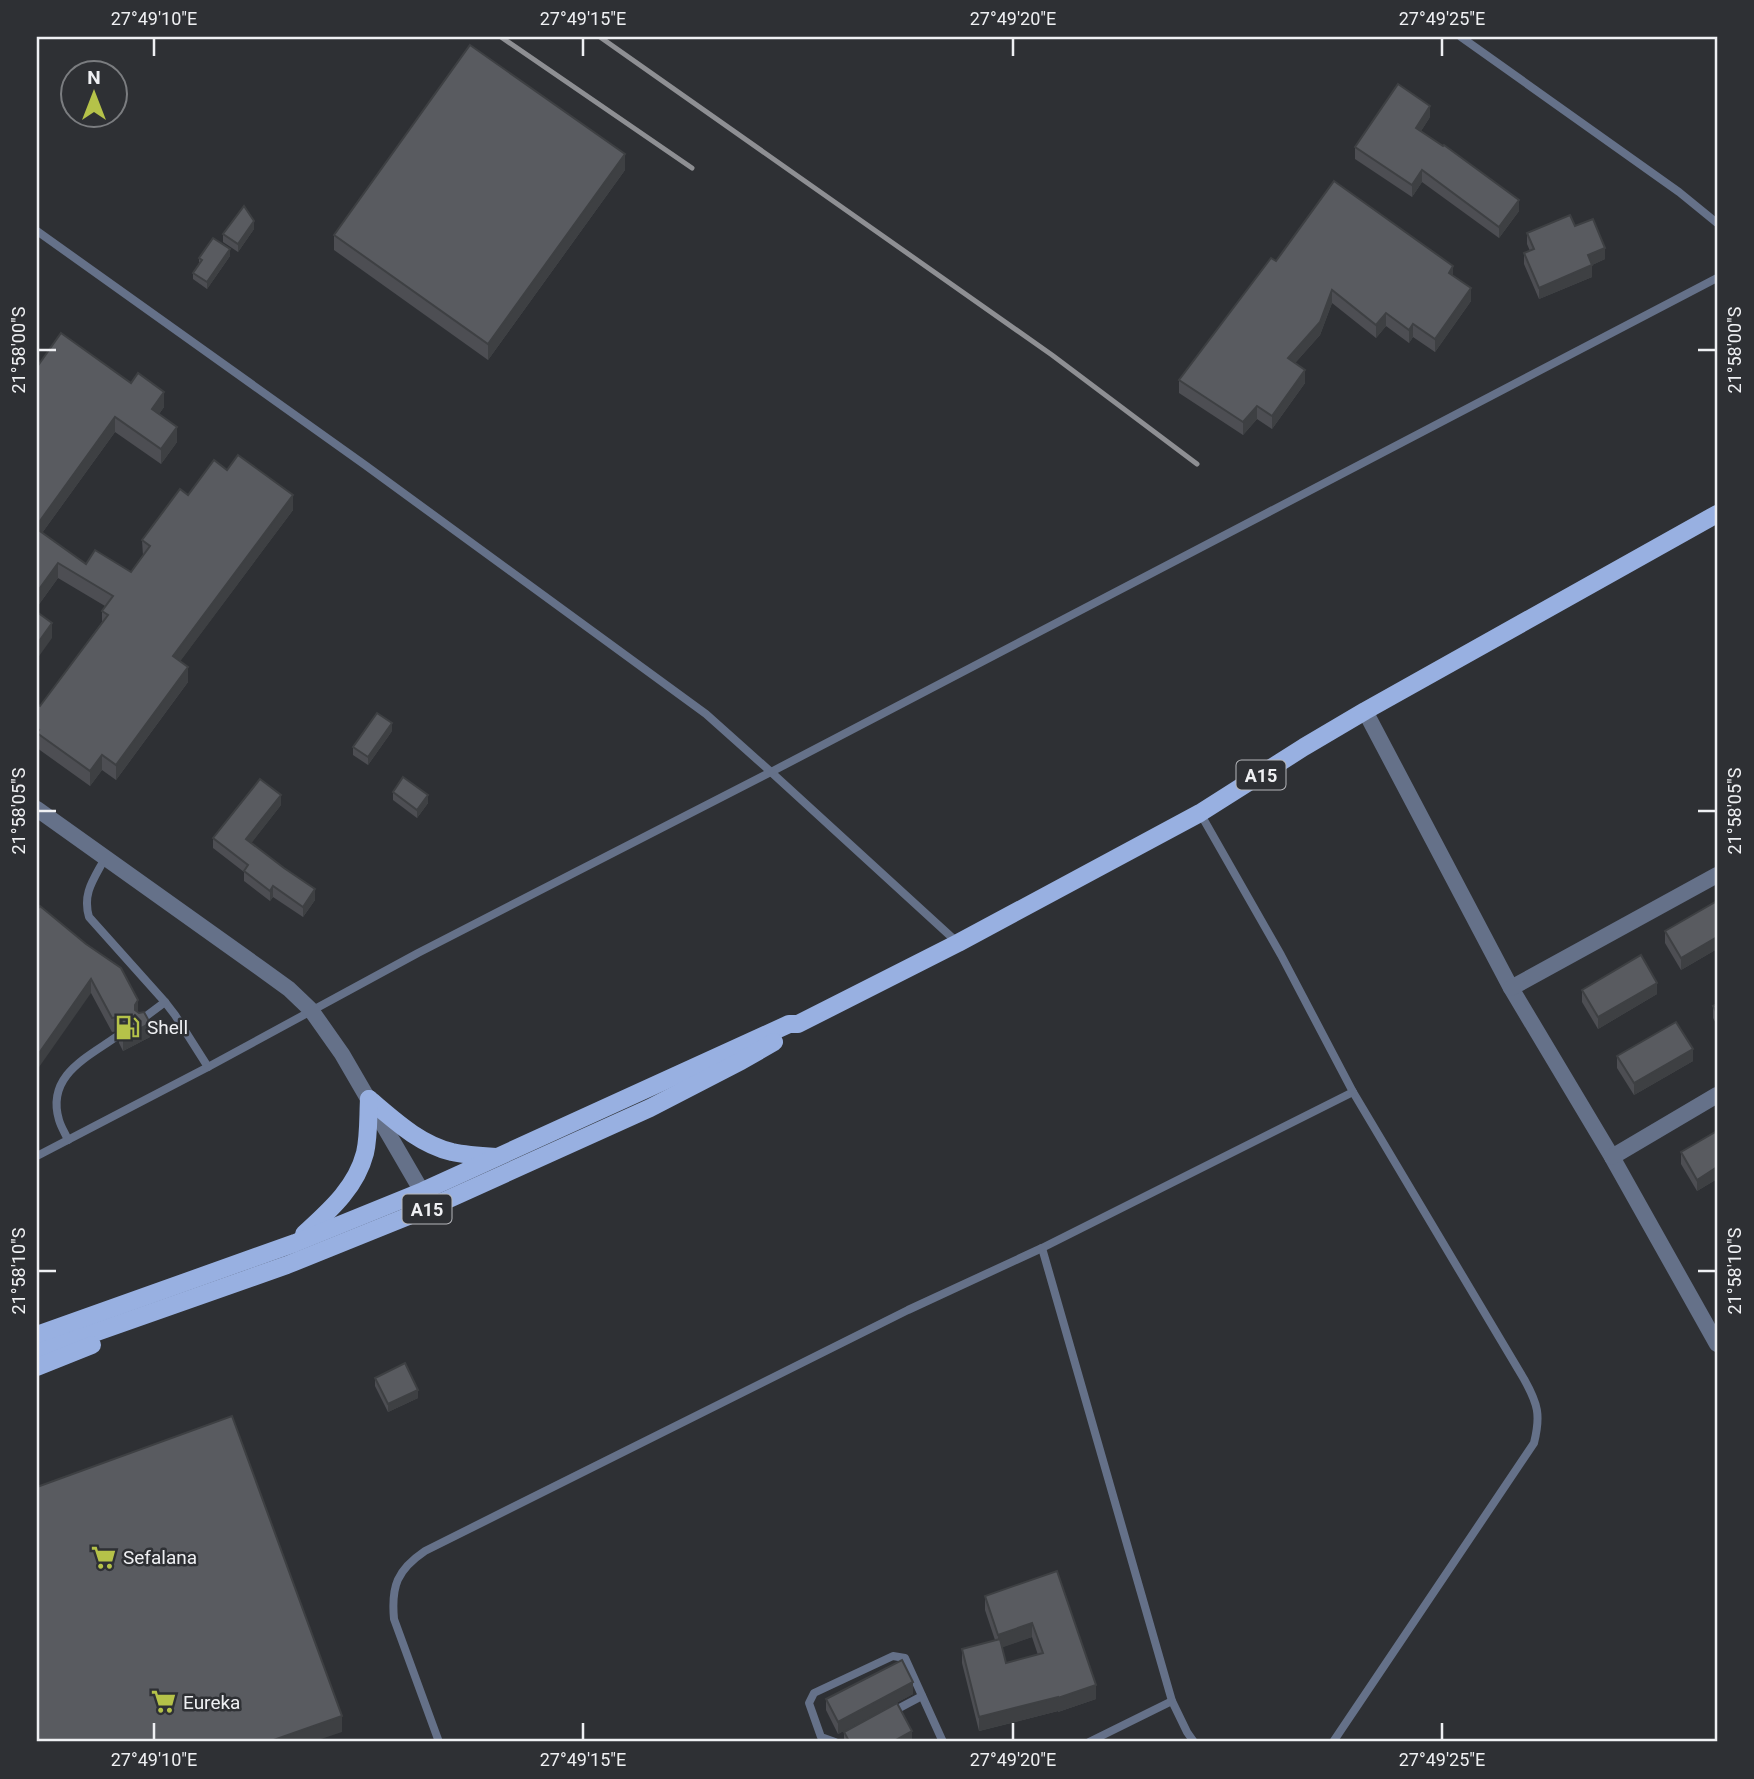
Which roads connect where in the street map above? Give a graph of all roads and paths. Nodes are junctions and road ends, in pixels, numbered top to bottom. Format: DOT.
graph roads {
  1 [pos="1461,37"];
  2 [pos="1717,223"];
  3 [pos="37,230"];
  4 [pos="1717,278"];
  5 [pos="1717,514"];
  6 [pos="1365,711"];
  7 [pos="771,772"];
  8 [pos="37,810"];
  9 [pos="1200,813"];
  10 [pos="105,858"];
  11 [pos="1717,875"];
  12 [pos="958,943"];
  13 [pos="1511,988"];
  14 [pos="165,1002"];
  15 [pos="311,1010"];
  16 [pos="141,1020"];
  17 [pos="798,1024"];
  18 [pos="116,1037"];
  19 [pos="208,1067"];
  20 [pos="1353,1092"];
  21 [pos="1717,1095"];
  22 [pos="369,1099"];
  23 [pos="68,1140"];
  24 [pos="37,1156"];
  25 [pos="498,1157"];
  26 [pos="1612,1157"];
  27 [pos="423,1191"];
  28 [pos="431,1207"];
  29 [pos="296,1243"];
  30 [pos="1042,1248"];
  31 [pos="1712,1321"];
  32 [pos="122,1322"];
  33 [pos="37,1335"];
  34 [pos="1717,1344"];
  35 [pos="37,1353"];
  36 [pos="37,1367"];
  37 [pos="922,1696"];
  38 [pos="1172,1701"];
  39 [pos="885,1716"];
  40 [pos="848,1736"];
  41 [pos="439,1742"];
  42 [pos="835,1742"];
  43 [pos="943,1742"];
  44 [pos="1089,1742"];
  45 [pos="1194,1742"];
  46 [pos="1333,1742"];
  1 -- 2 [label="lane"];
  3 -- 7 [label="lane"];
  4 -- 7 [label="lane"];
  5 -- 6 [label="main road, A15"];
  6 -- 9 [label="main road, A15"];
  6 -- 13 [label="street"];
  7 -- 12 [label="lane"];
  7 -- 15 [label="lane"];
  8 -- 10 [label="street"];
  9 -- 12 [label="main road, A15"];
  9 -- 20 [label="lane"];
  10 -- 14 [label="lane"];
  10 -- 15 [label="street"];
  11 -- 13 [label="street"];
  12 -- 17 [label="main road, A15"];
  13 -- 26 [label="street"];
  14 -- 16 [label="lane"];
  14 -- 19 [label="lane"];
  15 -- 19 [label="lane"];
  15 -- 22 [label="street"];
  17 -- 25 [label="main road, A15"];
  17 -- 28 [label="main road, A15"];
  18 -- 23 [label="lane"];
  19 -- 23 [label="lane"];
  20 -- 30 [label="lane"];
  20 -- 46 [label="lane"];
  21 -- 26 [label="street"];
  22 -- 25 [label="main road"];
  22 -- 27 [label="street"];
  22 -- 29 [label="main road"];
  23 -- 24 [label="lane"];
  25 -- 27 [label="main road, A15"];
  26 -- 31 [label="street"];
  27 -- 28 [label="street"];
  27 -- 29 [label="main road, A15"];
  28 -- 32 [label="main road, A15"];
  29 -- 33 [label="main road, A15"];
  30 -- 38 [label="lane"];
  30 -- 41 [label="lane"];
  31 -- 34 [label="street"];
  32 -- 35 [label="main road, A15"];
  32 -- 36 [label="main road"];
  37 -- 39 [label="lane"];
  37 -- 42 [label="lane"];
  37 -- 43 [label="lane"];
  38 -- 44 [label="lane"];
  38 -- 45 [label="lane"];
  40 -- 42 [label="lane"];
}
